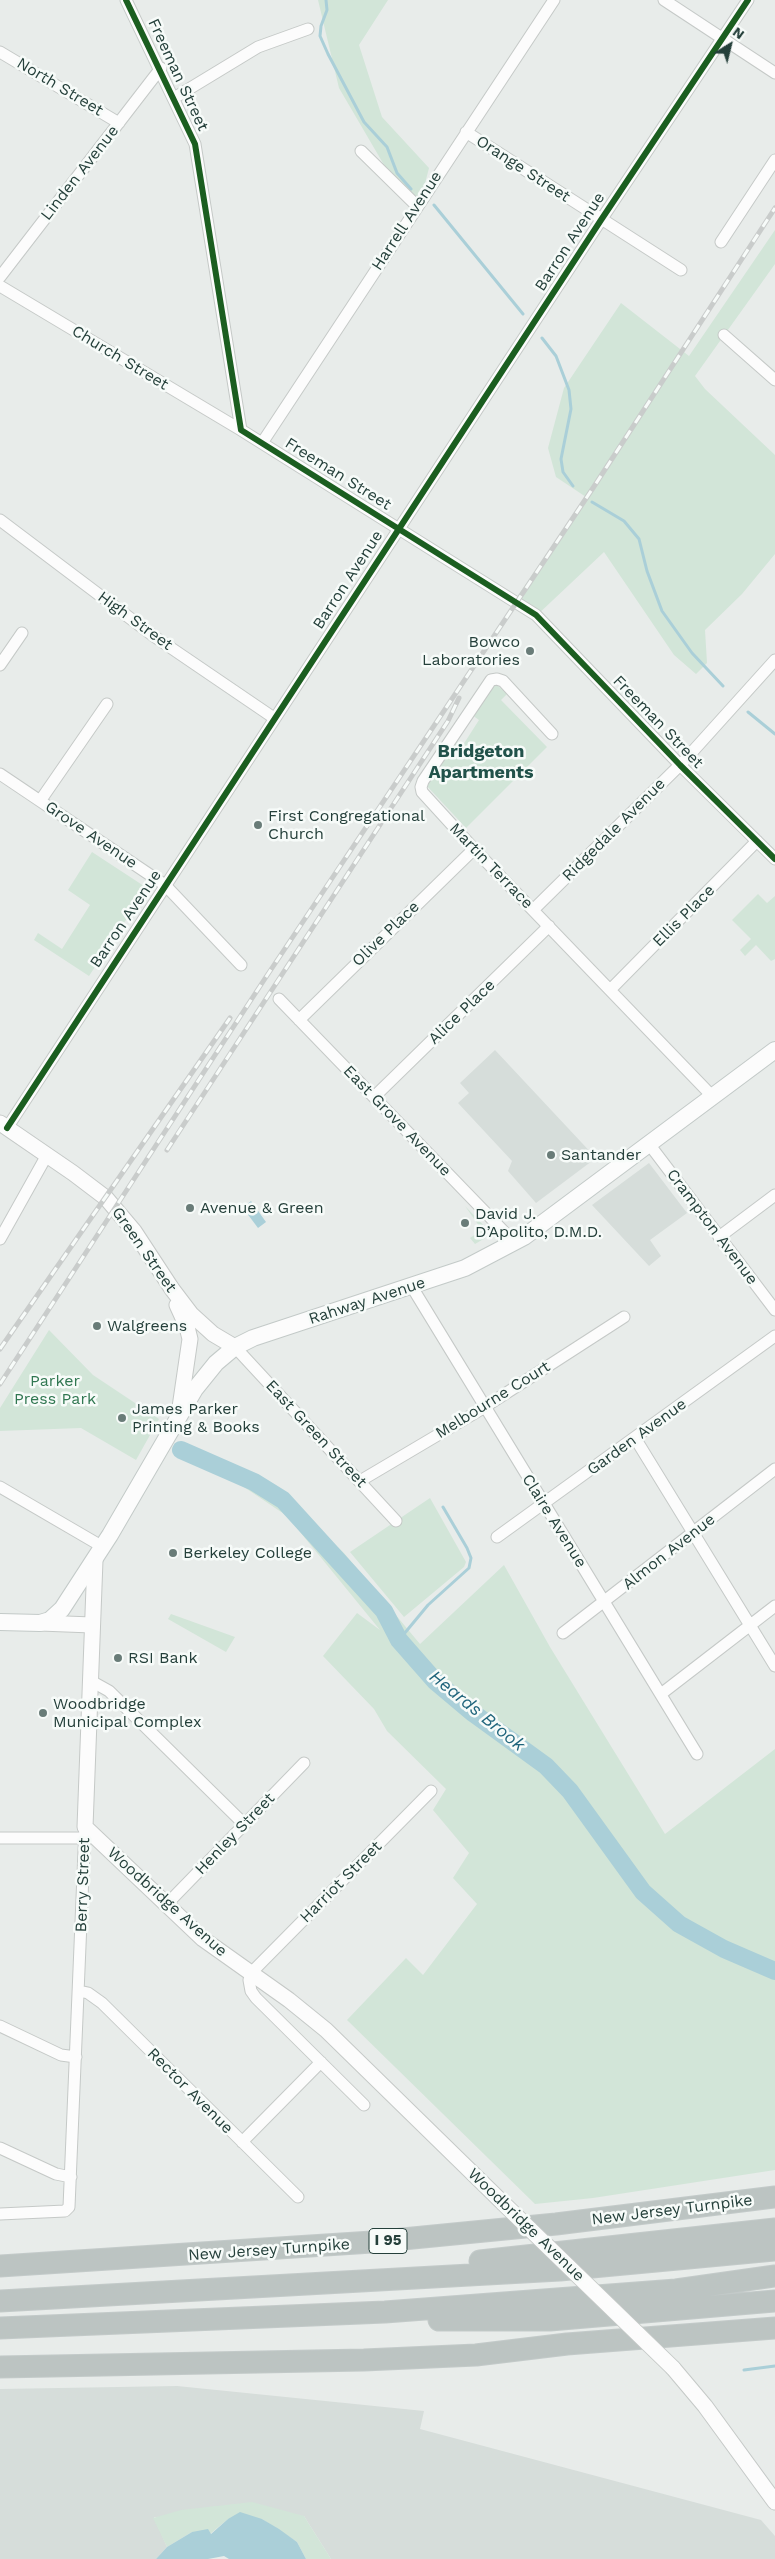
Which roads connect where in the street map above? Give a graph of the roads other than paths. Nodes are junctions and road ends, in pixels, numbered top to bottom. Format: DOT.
graph roads {
  1 [pos="126,0"];
  2 [pos="554,0"];
  3 [pos="664,0"];
  4 [pos="748,0"];
  5 [pos="308,29"];
  6 [pos="722,38"];
  7 [pos="0,52"];
  8 [pos="160,68"];
  9 [pos="775,73"];
  10 [pos="174,98"];
  11 [pos="119,123"];
  12 [pos="466,132"];
  13 [pos="361,151"];
  14 [pos="775,160"];
  15 [pos="418,206"];
  16 [pos="601,220"];
  17 [pos="721,242"];
  18 [pos="681,270"];
  19 [pos="0,277"];
  20 [pos="0,286"];
  21 [pos="724,335"];
  22 [pos="775,380"];
  23 [pos="241,430"];
  24 [pos="262,443"];
  25 [pos="0,520"];
  26 [pos="399,528"];
  27 [pos="22,633"];
  28 [pos="775,660"];
  29 [pos="0,665"];
  30 [pos="107,704"];
  31 [pos="274,718"];
  32 [pos="552,734"];
  33 [pos="680,765"];
  34 [pos="0,774"];
  35 [pos="40,802"];
  36 [pos="757,841"];
  37 [pos="474,849"];
  38 [pos="775,859"];
  39 [pos="165,886"];
  40 [pos="533,910"];
  41 [pos="549,926"];
  42 [pos="241,965"];
  43 [pos="610,990"];
  44 [pos="279,999"];
  45 [pos="299,1020"];
  46 [pos="775,1050"];
  47 [pos="712,1096"];
  48 [pos="374,1097"];
  49 [pos="3,1126"];
  50 [pos="649,1144"];
  51 [pos="47,1155"];
  52 [pos="775,1194"];
  53 [pos="719,1237"];
  54 [pos="0,1239"];
  55 [pos="514,1242"];
  56 [pos="165,1279"];
  57 [pos="412,1286"];
  58 [pos="775,1310"];
  59 [pos="624,1317"];
  60 [pos="775,1336"];
  61 [pos="235,1347"];
  62 [pos="484,1407"];
  63 [pos="178,1417"];
  64 [pos="635,1438"];
  65 [pos="775,1469"];
  66 [pos="360,1481"];
  67 [pos="0,1487"];
  68 [pos="544,1505"];
  69 [pos="396,1521"];
  70 [pos="694,1532"];
  71 [pos="498,1537"];
  72 [pos="99,1553"];
  73 [pos="604,1602"];
  74 [pos="775,1606"];
  75 [pos="0,1622"];
  76 [pos="40,1623"];
  77 [pos="92,1625"];
  78 [pos="751,1625"];
  79 [pos="563,1634"];
  80 [pos="775,1666"];
  81 [pos="91,1681"];
  82 [pos="661,1694"];
  83 [pos="697,1754"];
  84 [pos="304,1763"];
  85 [pos="431,1791"];
  86 [pos="244,1824"];
  87 [pos="85,1833"];
  88 [pos="0,1838"];
  89 [pos="166,1904"];
  90 [pos="251,1973"];
  91 [pos="78,1991"];
  92 [pos="0,2026"];
  93 [pos="76,2057"];
  94 [pos="320,2062"];
  95 [pos="364,2105"];
  96 [pos="242,2142"];
  97 [pos="0,2148"];
  98 [pos="71,2177"];
  99 [pos="775,2182"];
  100 [pos="298,2197"];
  101 [pos="775,2197"];
  102 [pos="0,2214"];
  103 [pos="556,2224"];
  104 [pos="775,2229"];
  105 [pos="775,2250"];
  106 [pos="0,2266"];
  107 [pos="775,2276"];
  108 [pos="187,2292"];
  109 [pos="0,2301"];
  110 [pos="775,2301"];
  111 [pos="385,2312"];
  112 [pos="0,2328"];
  113 [pos="775,2328"];
  114 [pos="0,2366"];
  115 [pos="775,2502"];
  1 -- 8 [label="street, Freeman Street"];
  2 -- 12 [label="street, Harrell Avenue"];
  3 -- 6 [label="street"];
  4 -- 6 [label="street, Barron Avenue"];
  5 -- 10 [label="street"];
  6 -- 9 [label="street"];
  6 -- 16 [label="street, Barron Avenue"];
  7 -- 11 [label="street, North Street"];
  8 -- 10 [label="street, Freeman Street"];
  8 -- 11 [label="street, Linden Avenue"];
  10 -- 23 [label="street, Freeman Street"];
  11 -- 19 [label="street, Linden Avenue"];
  12 -- 15 [label="street, Harrell Avenue"];
  12 -- 16 [label="street, Orange Street"];
  13 -- 15 [label="street"];
  14 -- 17 [label="street"];
  15 -- 24 [label="street, Harrell Avenue"];
  16 -- 18 [label="street, Orange Street"];
  16 -- 26 [label="street, Barron Avenue"];
  20 -- 23 [label="street, Church Street"];
  21 -- 22 [label="street"];
  23 -- 24 [label="street, Freeman Street"];
  24 -- 26 [label="street, Freeman Street"];
  25 -- 31 [label="street, High Street"];
  26 -- 31 [label="street, Barron Avenue"];
  26 -- 33 [label="street, Freeman Street"];
  27 -- 29 [label="street"];
  28 -- 33 [label="street, Ridgedale Avenue"];
  30 -- 35 [label="street"];
  31 -- 39 [label="street, Barron Avenue"];
  32 -- 37 [label="street, Martin Terrace"];
  33 -- 36 [label="street, Freeman Street"];
  33 -- 40 [label="street, Ridgedale Avenue"];
  34 -- 35 [label="street, Grove Avenue"];
  35 -- 39 [label="street, Grove Avenue"];
  36 -- 38 [label="street, Freeman Street"];
  36 -- 43 [label="street, Ellis Place"];
  37 -- 40 [label="street, Martin Terrace"];
  37 -- 45 [label="street, Olive Place"];
  39 -- 42 [label="street, Grove Avenue"];
  39 -- 49 [label="street, Barron Avenue"];
  40 -- 41 [label="street, Martin Terrace"];
  41 -- 43 [label="street, Martin Terrace"];
  41 -- 48 [label="street, Alice Place"];
  43 -- 47 [label="street, Martin Terrace"];
  44 -- 45 [label="street, East Grove Avenue"];
  45 -- 48 [label="street, East Grove Avenue"];
  46 -- 47 [label="main road, Rahway Avenue"];
  47 -- 50 [label="main road, Rahway Avenue"];
  48 -- 55 [label="street, East Grove Avenue"];
  49 -- 51 [label="street, Green Street"];
  50 -- 53 [label="street, Crampton Avenue"];
  50 -- 55 [label="main road, Rahway Avenue"];
  51 -- 54 [label="street"];
  51 -- 56 [label="street, Green Street"];
  52 -- 53 [label="street"];
  53 -- 58 [label="street, Crampton Avenue"];
  55 -- 57 [label="main road, Rahway Avenue"];
  56 -- 61 [label="street, Green Street"];
  56 -- 63 [label="street"];
  57 -- 61 [label="main road, Rahway Avenue"];
  57 -- 62 [label="street, Claire Avenue"];
  59 -- 62 [label="street, Melbourne Court"];
  60 -- 64 [label="street, Garden Avenue"];
  61 -- 63 [label="main road, Rahway Avenue"];
  61 -- 66 [label="street, East Green Street"];
  62 -- 66 [label="street, Melbourne Court"];
  62 -- 68 [label="street, Claire Avenue"];
  63 -- 72 [label="main road, Rahway Avenue"];
  64 -- 68 [label="street, Garden Avenue"];
  64 -- 70 [label="street"];
  65 -- 70 [label="street, Almon Avenue"];
  66 -- 69 [label="street, East Green Street"];
  67 -- 72 [label="street"];
  68 -- 71 [label="street, Garden Avenue"];
  68 -- 73 [label="street, Claire Avenue"];
  70 -- 73 [label="street, Almon Avenue"];
  70 -- 78 [label="street"];
  72 -- 76 [label="main road, Rahway Avenue"];
  72 -- 77 [label="street, Berry Street"];
  73 -- 79 [label="street, Almon Avenue"];
  73 -- 82 [label="street, Claire Avenue"];
  74 -- 78 [label="street"];
  75 -- 76 [label="main road"];
  76 -- 77 [label="street"];
  77 -- 81 [label="street, Berry Street"];
  78 -- 80 [label="street"];
  78 -- 82 [label="street"];
  81 -- 86 [label="street"];
  81 -- 87 [label="street, Berry Street"];
  82 -- 83 [label="street, Claire Avenue"];
  84 -- 86 [label="street, Henley Street"];
  85 -- 90 [label="street, Harriot Street"];
  86 -- 89 [label="street, Henley Street"];
  87 -- 88 [label="street"];
  87 -- 89 [label="street, Woodbridge Avenue"];
  87 -- 91 [label="street, Berry Street"];
  89 -- 90 [label="street, Woodbridge Avenue"];
  90 -- 94 [label="street"];
  90 -- 115 [label="street, Woodbridge Avenue, bridge"];
  91 -- 93 [label="street, Berry Street"];
  91 -- 96 [label="street, Rector Avenue"];
  92 -- 93 [label="street"];
  93 -- 98 [label="street, Berry Street"];
  94 -- 95 [label="street"];
  94 -- 96 [label="street"];
  96 -- 100 [label="street, Rector Avenue"];
  97 -- 98 [label="street"];
  98 -- 102 [label="street, Berry Street"];
  99 -- 103 [label="highway"];
  101 -- 103 [label="highway, New Jersey Turnpike / I 95"];
  103 -- 106 [label="highway, New Jersey Turnpike / I 95"];
  104 -- 108 [label="highway"];
  105 -- 108 [label="highway"];
  107 -- 111 [label="highway"];
  108 -- 109 [label="highway"];
  110 -- 111 [label="highway"];
  111 -- 112 [label="highway"];
  113 -- 114 [label="highway"];
}
